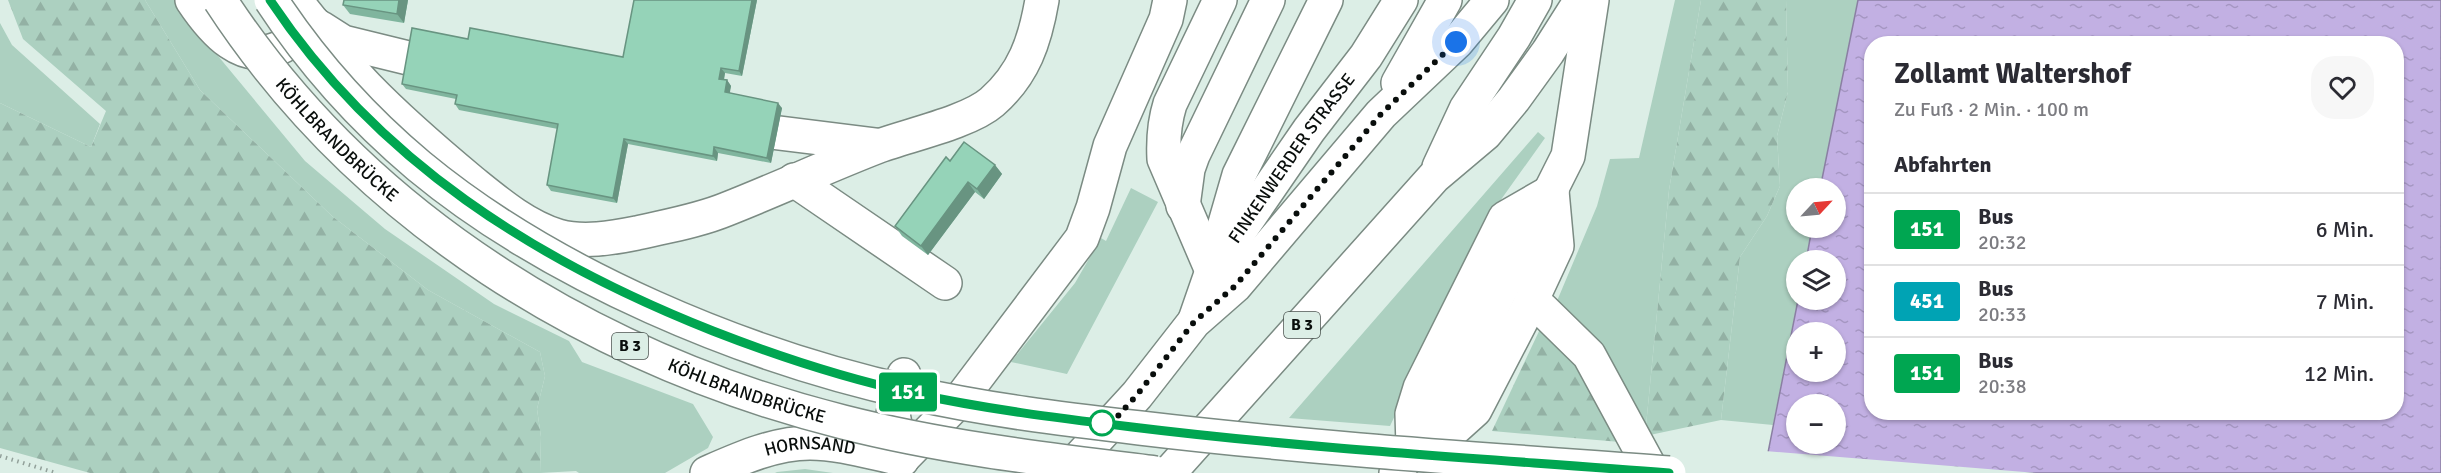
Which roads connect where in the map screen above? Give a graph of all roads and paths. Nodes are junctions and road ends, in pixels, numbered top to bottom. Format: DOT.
graph roads {
  1 [pos="192,0"];
  2 [pos="220,0"];
  3 [pos="271,0"];
  4 [pos="1042,0"];
  5 [pos="1170,0"];
  6 [pos="1220,0"];
  7 [pos="1268,0"];
  8 [pos="1326,0"];
  9 [pos="1401,0"];
  10 [pos="1446,0"];
  11 [pos="1492,0"];
  12 [pos="1535,0"];
  13 [pos="1581,0"];
  14 [pos="1592,0"];
  15 [pos="305,12"];
  16 [pos="466,72"];
  17 [pos="1381,114"];
  18 [pos="723,126"];
  19 [pos="881,146"];
  20 [pos="1434,177"];
  21 [pos="794,180"];
  22 [pos="1552,191"];
  23 [pos="1183,206"];
  24 [pos="1212,271"];
  25 [pos="945,283"];
  26 [pos="1530,304"];
  27 [pos="1194,322"];
  28 [pos="904,375"];
  29 [pos="0,456"];
  30 [pos="1405,460"];
  31 [pos="904,466"];
  32 [pos="56,473"];
  33 [pos="707,473"];
  34 [pos="1062,473"];
  35 [pos="1156,473"];
  36 [pos="1169,473"];
  37 [pos="1653,473"];
  38 [pos="1669,473"];
  1 -- 15 [label="main road"];
  2 -- 35 [label="main road, KÖHLBRANDBRÜCKE / B 3, bridge"];
  3 -- 38 [label="main road, KÖHLBRANDBRÜCKE / B 3, bridge"];
  4 -- 19 [label="main road"];
  5 -- 31 [label="main road"];
  6 -- 23 [label="main road"];
  7 -- 23 [label="main road"];
  8 -- 24 [label="main road"];
  9 -- 24 [label="main road, FINKENWERDER STRASSE"];
  10 -- 17 [label="main road, FINKENWERDER STRASSE"];
  11 -- 17 [label="main road, FINKENWERDER STRASSE"];
  12 -- 20 [label="main road, B 3"];
  13 -- 20 [label="main road, B 3"];
  14 -- 22 [label="main road"];
  15 -- 16 [label="main road"];
  15 -- 21 [label="main road"];
  17 -- 27 [label="main road, FINKENWERDER STRASSE"];
  18 -- 19 [label="main road"];
  19 -- 21 [label="main road"];
  20 -- 36 [label="main road, B 3"];
  21 -- 25 [label="main road"];
  22 -- 26 [label="main road"];
  22 -- 30 [label="main road"];
  23 -- 24 [label="main road"];
  24 -- 27 [label="main road, FINKENWERDER STRASSE"];
  26 -- 30 [label="main road"];
  26 -- 37 [label="main road"];
  27 -- 34 [label="main road, FINKENWERDER STRASSE"];
  28 -- 31 [label="main road"];
  29 -- 32 [label="path"];
  31 -- 33 [label="main road, HORNSAND"];
}
